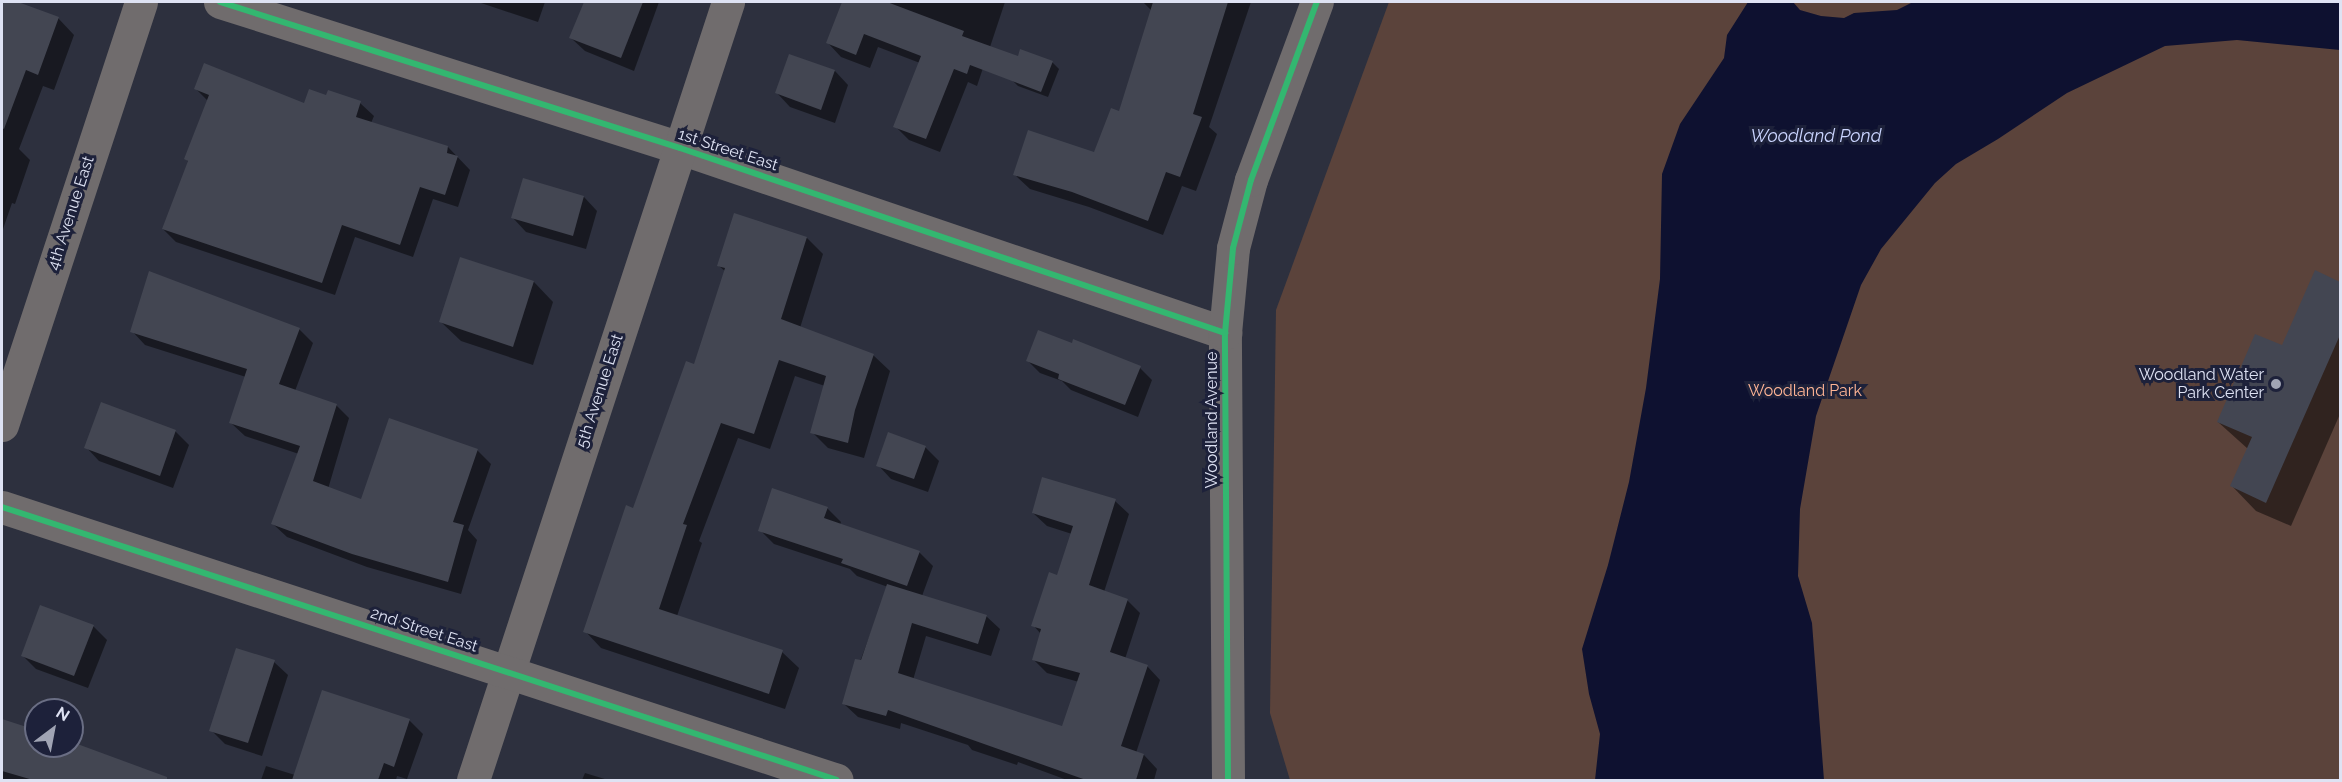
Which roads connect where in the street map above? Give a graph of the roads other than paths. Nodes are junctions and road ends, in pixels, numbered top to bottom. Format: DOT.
graph roads {
  1 [pos="141,2"];
  2 [pos="220,2"];
  3 [pos="728,2"];
  4 [pos="1317,2"];
  5 [pos="680,148"];
  6 [pos="1225,333"];
  7 [pos="2,425"];
  8 [pos="2,507"];
  9 [pos="508,672"];
  10 [pos="472,780"];
  11 [pos="837,780"];
  12 [pos="1228,780"];
  1 -- 7 [label="street, 4th Avenue East"];
  2 -- 5 [label="street, 1st Street East"];
  3 -- 5 [label="street, 5th Avenue East"];
  4 -- 6 [label="street, Woodland Avenue"];
  5 -- 6 [label="street, 1st Street East"];
  5 -- 9 [label="street, 5th Avenue East"];
  6 -- 12 [label="street, Woodland Avenue"];
  8 -- 9 [label="street, 2nd Street East"];
  9 -- 10 [label="street, 5th Avenue East"];
  9 -- 11 [label="street, 2nd Street East"];
}
